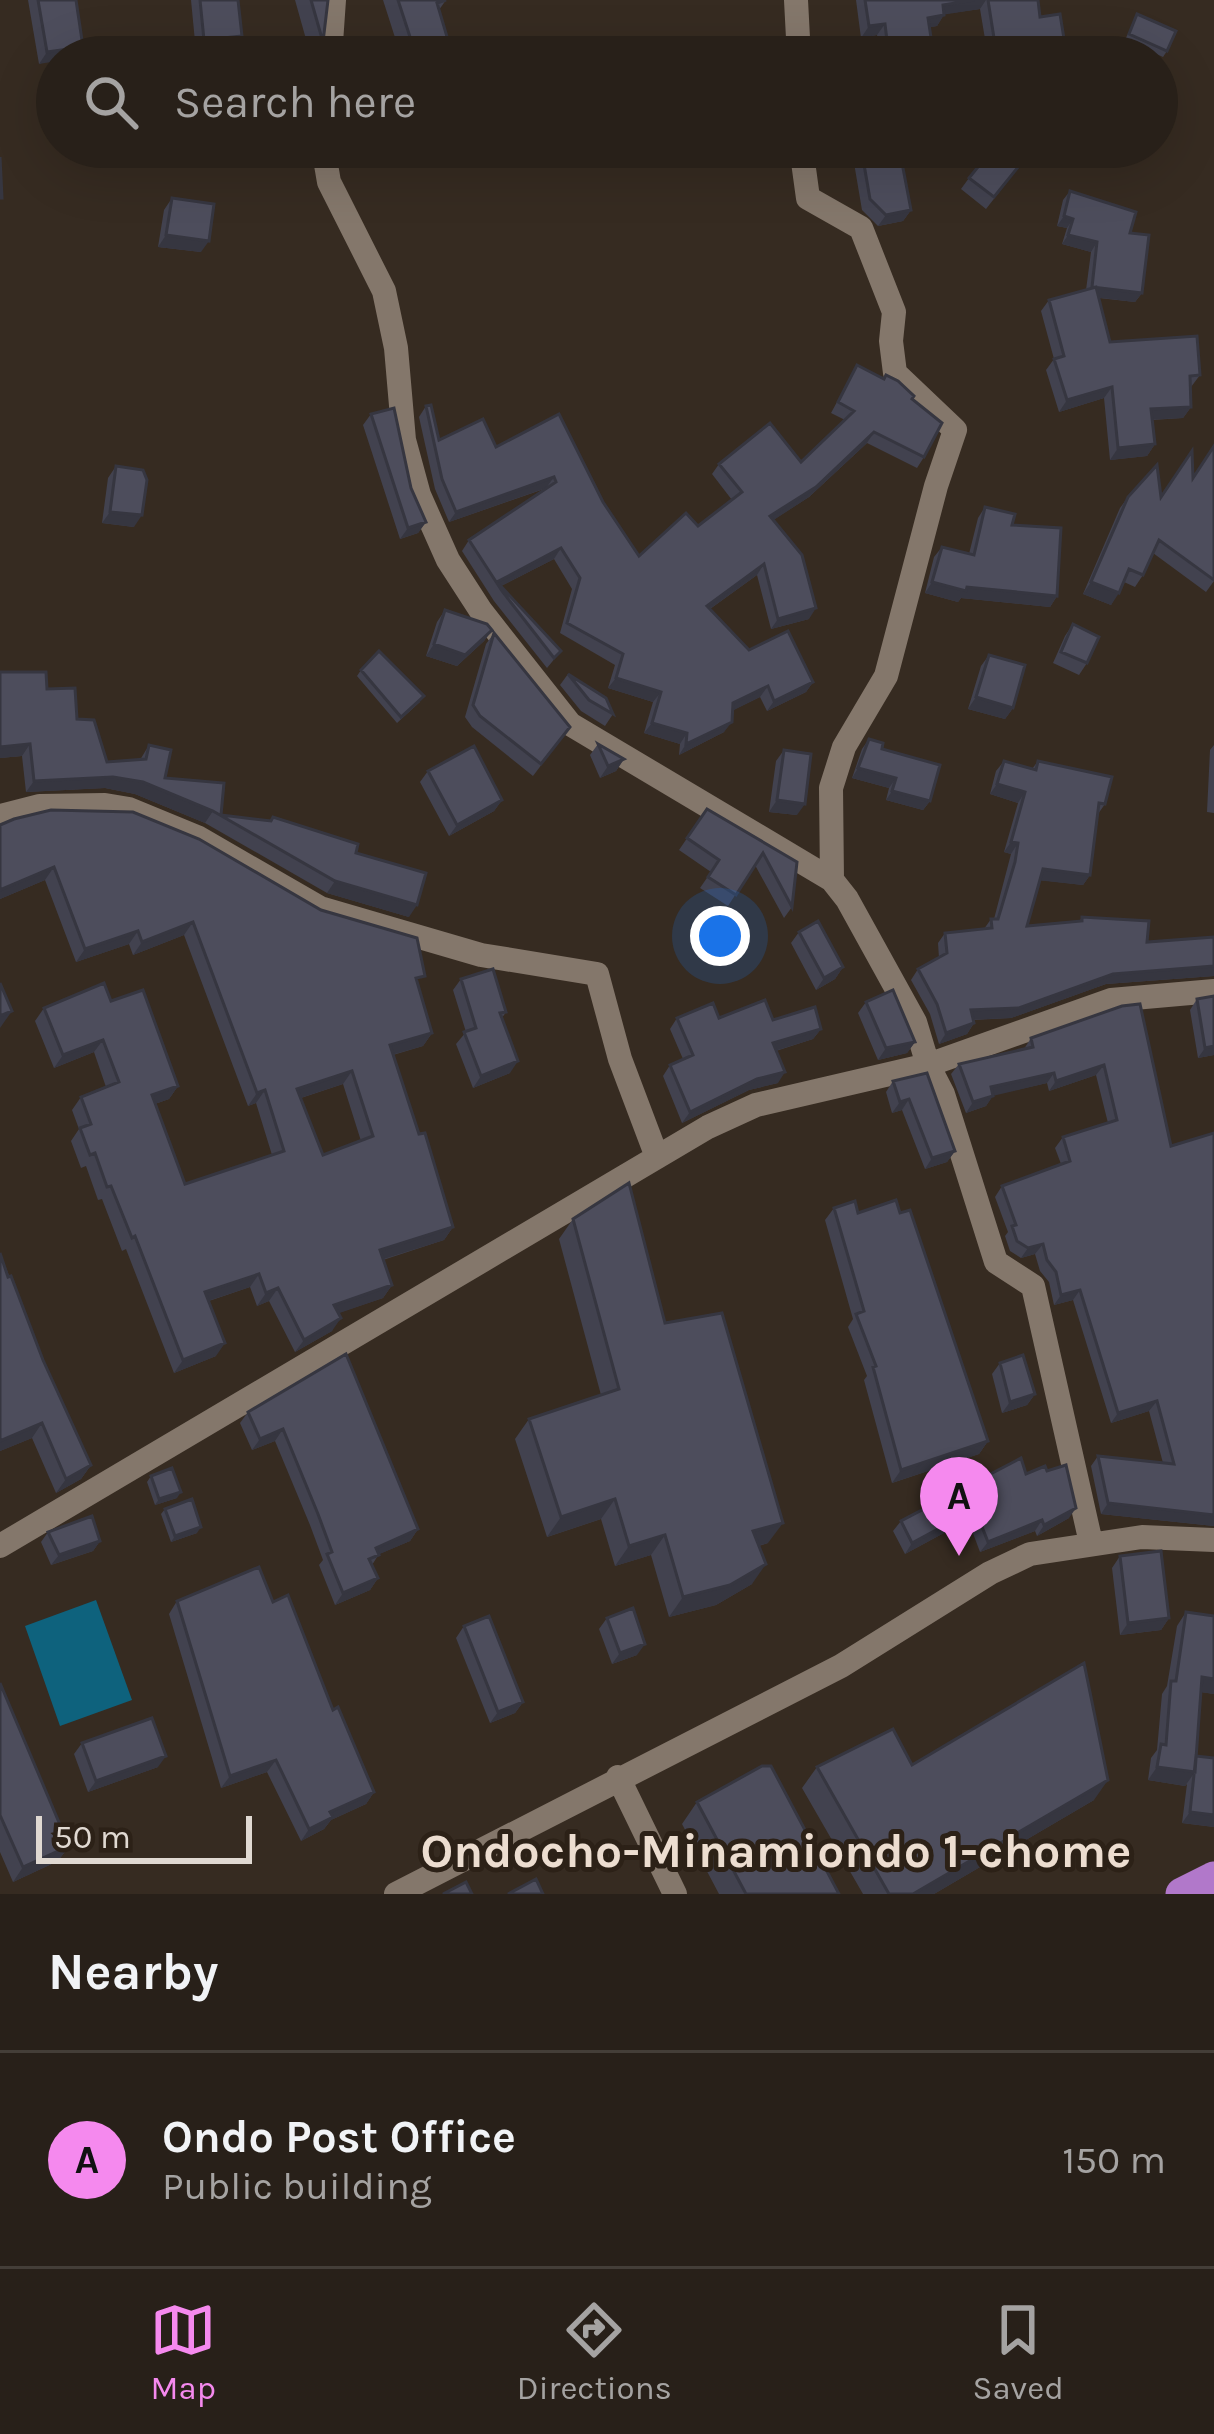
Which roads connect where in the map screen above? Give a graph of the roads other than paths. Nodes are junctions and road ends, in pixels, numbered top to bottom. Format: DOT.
graph roads {
  1 [pos="334,0"];
  2 [pos="796,0"];
  3 [pos="331,36"];
  4 [pos="798,36"];
  5 [pos="326,168"];
  6 [pos="803,168"];
  7 [pos="0,816"];
  8 [pos="832,880"];
  9 [pos="1214,992"];
  10 [pos="928,1065"];
  11 [pos="657,1157"];
  12 [pos="1214,1540"];
  13 [pos="1091,1543"];
  14 [pos="0,1546"];
  15 [pos="619,1777"];
  16 [pos="1214,1877"];
  17 [pos="396,1894"];
  18 [pos="676,1894"];
  19 [pos="1182,1894"];
  1 -- 3 [label="street"];
  2 -- 4 [label="street"];
  5 -- 8 [label="street"];
  6 -- 8 [label="street"];
  7 -- 11 [label="street"];
  8 -- 10 [label="street"];
  9 -- 10 [label="street"];
  10 -- 11 [label="street"];
  10 -- 13 [label="street"];
  11 -- 14 [label="street"];
  12 -- 13 [label="street"];
  13 -- 15 [label="street"];
  15 -- 17 [label="street"];
  15 -- 18 [label="street"];
  16 -- 19 [label="highway"];
}
